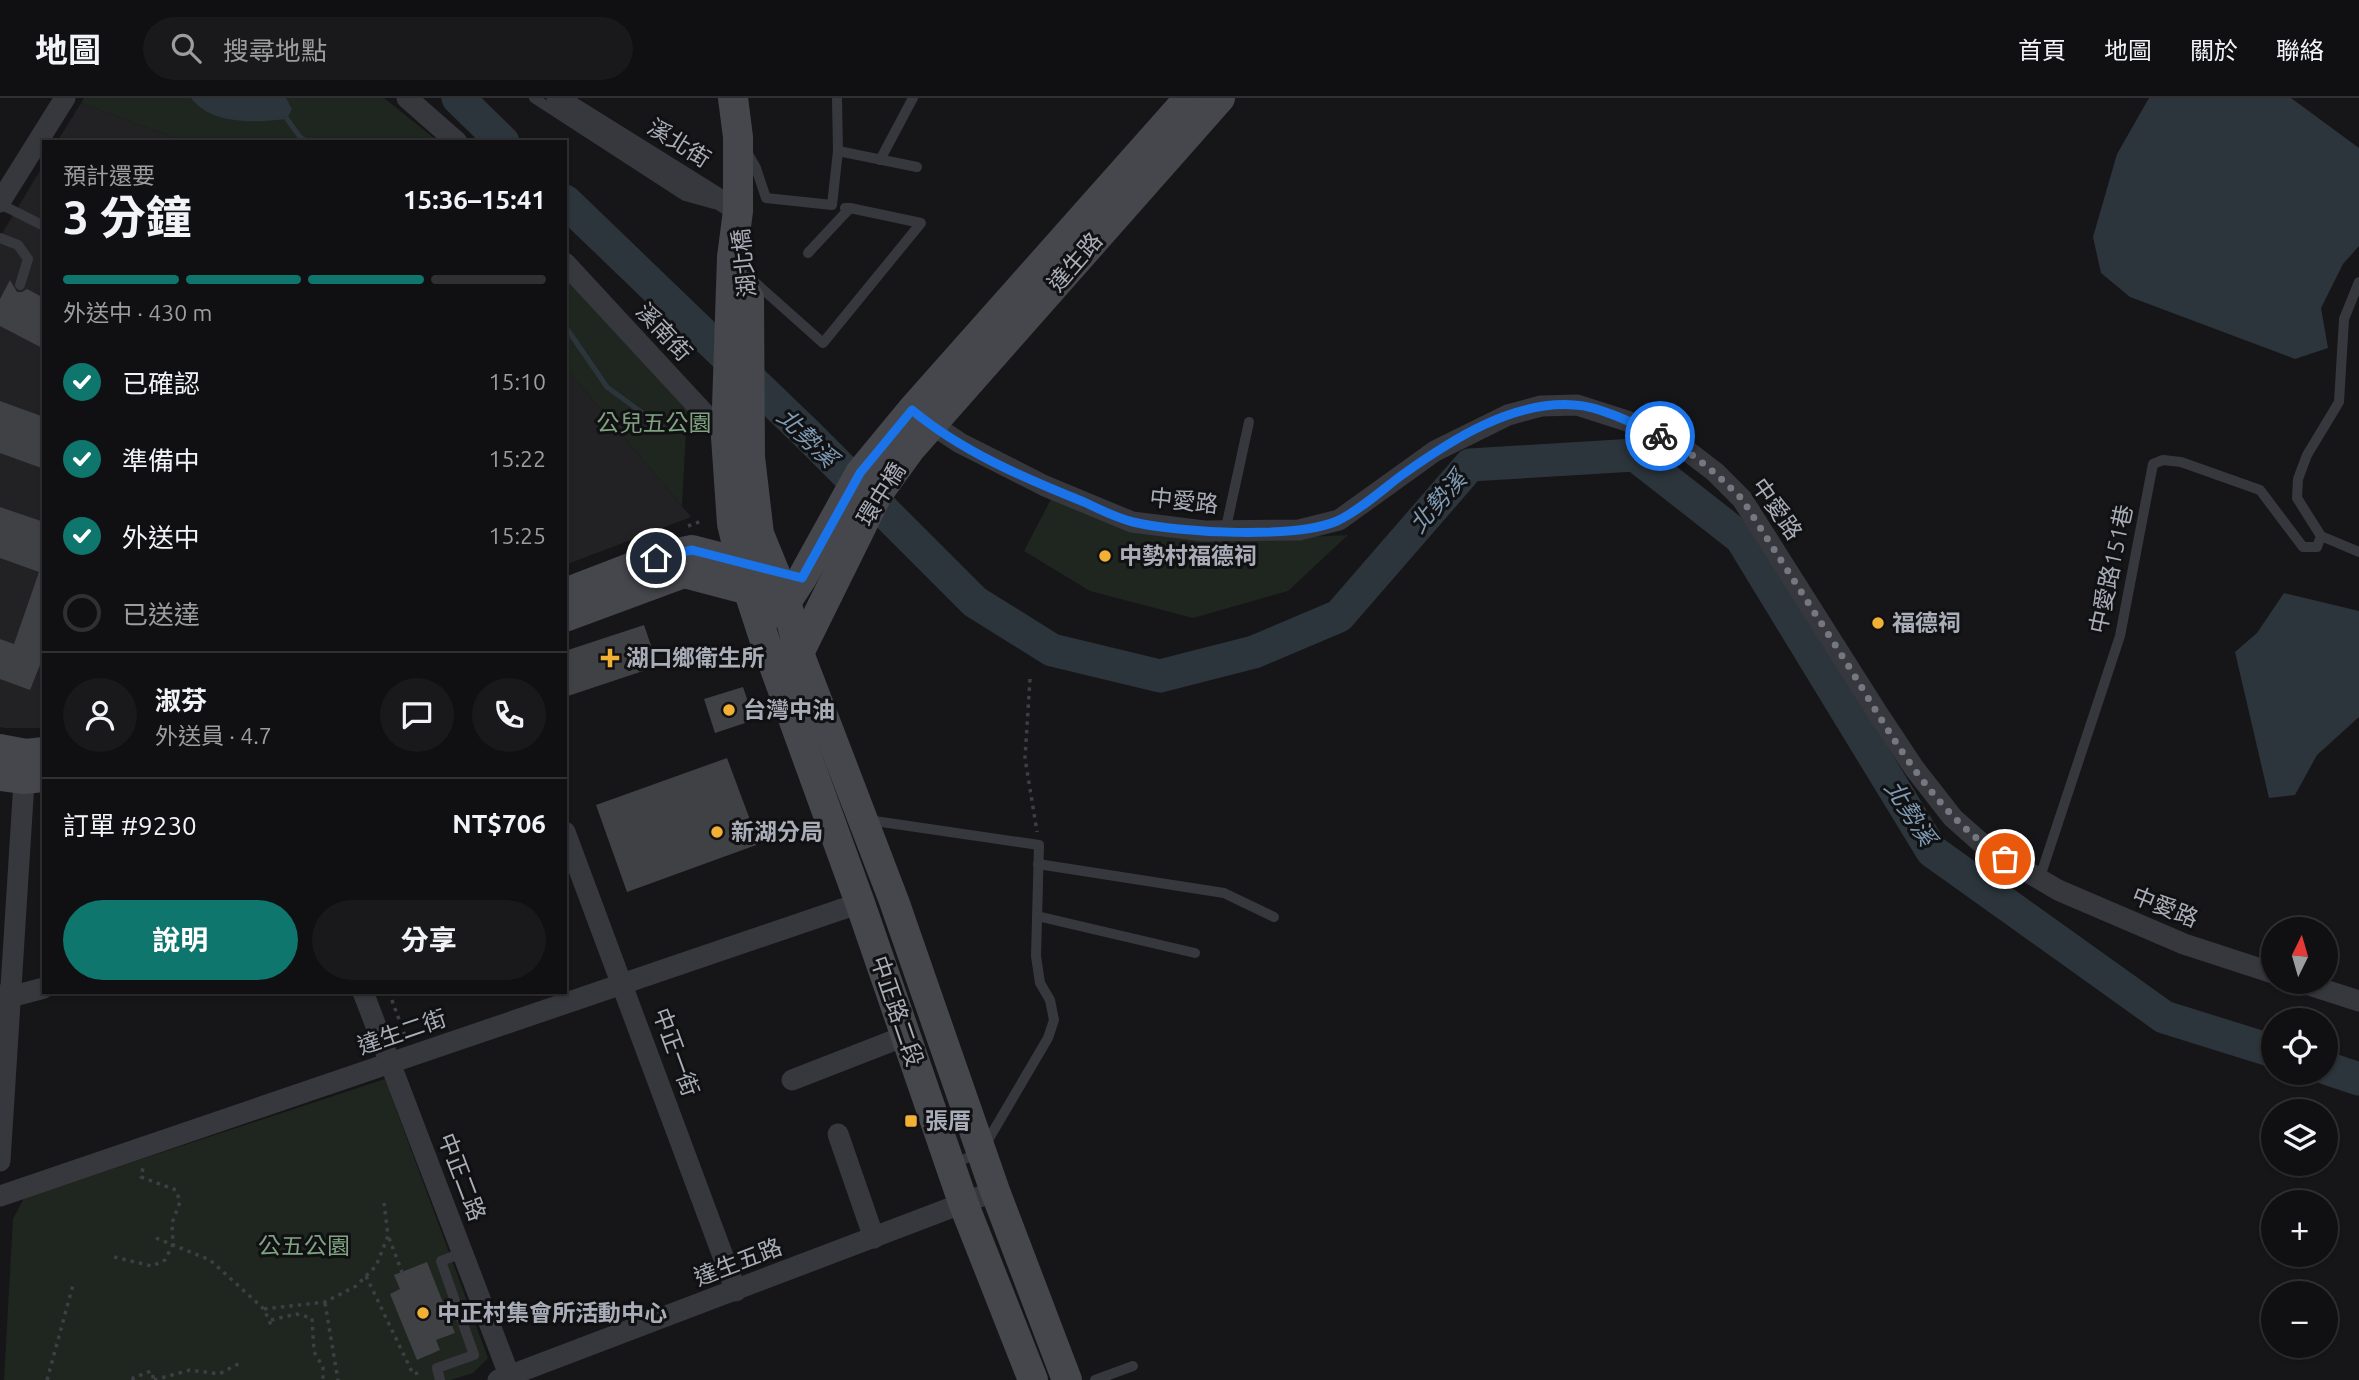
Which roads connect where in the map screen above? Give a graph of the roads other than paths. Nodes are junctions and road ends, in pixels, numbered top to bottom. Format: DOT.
graph roads {
  1 [pos="65,98"];
  2 [pos="407,98"];
  3 [pos="534,98"];
  4 [pos="557,98"];
  5 [pos="733,98"];
  6 [pos="837,98"];
  7 [pos="913,98"];
  8 [pos="1189,98"];
  9 [pos="1220,98"];
  10 [pos="738,138"];
  11 [pos="455,140"];
  12 [pos="838,151"];
  13 [pos="1154,155"];
  14 [pos="880,160"];
  15 [pos="917,167"];
  16 [pos="0,203"];
  17 [pos="832,205"];
  18 [pos="850,208"];
  19 [pos="738,211"];
  20 [pos="42,225"];
  21 [pos="0,238"];
  22 [pos="808,253"];
  23 [pos="567,265"];
  24 [pos="749,277"];
  25 [pos="2359,282"];
  26 [pos="20,285"];
  27 [pos="922,417"];
  28 [pos="1250,422"];
  29 [pos="726,437"];
  30 [pos="1225,532"];
  31 [pos="2321,536"];
  32 [pos="2359,552"];
  33 [pos="804,574"];
  34 [pos="744,576"];
  35 [pos="567,592"];
  36 [pos="821,610"];
  37 [pos="567,616"];
  38 [pos="765,641"];
  39 [pos="799,653"];
  40 [pos="26,762"];
  41 [pos="863,820"];
  42 [pos="567,837"];
  43 [pos="1038,864"];
  44 [pos="2039,880"];
  45 [pos="860,903"];
  46 [pos="1037,916"];
  47 [pos="1274,917"];
  48 [pos="1195,953"];
  49 [pos="2261,969"];
  50 [pos="622,983"];
  51 [pos="42,988"];
  52 [pos="364,994"];
  53 [pos="2337,994"];
  54 [pos="5,996"];
  55 [pos="2359,1001"];
  56 [pos="905,1036"];
  57 [pos="391,1063"];
  58 [pos="792,1080"];
  59 [pos="838,1134"];
  60 [pos="981,1152"];
  61 [pos="0,1161"];
  62 [pos="950,1165"];
  63 [pos="995,1191"];
  64 [pos="0,1196"];
  65 [pos="964,1205"];
  66 [pos="874,1238"];
  67 [pos="462,1253"];
  68 [pos="736,1291"];
  69 [pos="1133,1366"];
  70 [pos="506,1379"];
  71 [pos="440,1380"];
  72 [pos="1032,1380"];
  73 [pos="1067,1380"];
  74 [pos="1095,1380"];
  1 -- 16 [label="street"];
  2 -- 11 [label="street"];
  3 -- 19 [label="lane"];
  4 -- 19 [label="street, 溪北街"];
  5 -- 10 [label="main road"];
  6 -- 12 [label="lane"];
  7 -- 14 [label="lane"];
  8 -- 13 [label="main road, 達生路"];
  9 -- 13 [label="main road, 達生路"];
  10 -- 17 [label="lane"];
  10 -- 19 [label="main road"];
  12 -- 14 [label="lane"];
  12 -- 17 [label="lane"];
  13 -- 27 [label="main road, 達生路"];
  14 -- 15 [label="lane"];
  16 -- 20 [label="lane"];
  17 -- 18 [label="lane"];
  18 -- 22 [label="lane"];
  18 -- 24 [label="lane"];
  19 -- 24 [label="main road, 湖北橋"];
  19 -- 29 [label="main road, 湖北橋"];
  21 -- 26 [label="lane"];
  23 -- 29 [label="street, 溪南街"];
  24 -- 33 [label="main road, 湖北橋"];
  25 -- 31 [label="lane"];
  27 -- 30 [label="street, 中愛路"];
  27 -- 33 [label="main road, 環中橋"];
  28 -- 30 [label="lane"];
  29 -- 34 [label="main road, 湖北橋"];
  30 -- 44 [label="street, 中愛路"];
  31 -- 32 [label="lane"];
  31 -- 44 [label="lane, 中愛路151巷"];
  33 -- 34 [label="main road"];
  33 -- 36 [label="main road"];
  33 -- 36 [label="main road"];
  33 -- 38 [label="main road"];
  33 -- 39 [label="main road, 中正路二段"];
  34 -- 35 [label="main road"];
  34 -- 37 [label="main road"];
  34 -- 38 [label="main road, 中正路二段"];
  36 -- 39 [label="main road"];
  38 -- 45 [label="main road, 中正路二段"];
  39 -- 41 [label="main road, 中正路二段"];
  40 -- 54 [label="street"];
  41 -- 43 [label="lane"];
  41 -- 60 [label="main road, 中正路二段"];
  42 -- 50 [label="street, 中正一街"];
  43 -- 46 [label="lane"];
  43 -- 47 [label="lane"];
  44 -- 49 [label="street, 中愛路"];
  45 -- 50 [label="street, 達生二街"];
  45 -- 56 [label="main road, 中正路二段"];
  46 -- 48 [label="lane"];
  46 -- 60 [label="lane"];
  50 -- 57 [label="street, 達生二街"];
  50 -- 68 [label="street, 中正一街"];
  51 -- 54 [label="street"];
  52 -- 57 [label="street, 中正二路"];
  53 -- 55 [label="street"];
  54 -- 61 [label="street"];
  56 -- 58 [label="street"];
  56 -- 62 [label="main road, 中正路二段"];
  57 -- 64 [label="street, 達生二街"];
  57 -- 67 [label="street, 中正二路"];
  59 -- 66 [label="street"];
  60 -- 62 [label="lane"];
  60 -- 63 [label="main road, 中正路二段"];
  62 -- 65 [label="main road, 中正路二段"];
  63 -- 65 [label="street, 達生五路"];
  63 -- 73 [label="main road, 中正路二段"];
  65 -- 66 [label="street, 達生五路"];
  65 -- 72 [label="main road, 中正路二段"];
  66 -- 68 [label="street, 達生五路"];
  67 -- 70 [label="street, 中正二路"];
  67 -- 71 [label="lane"];
  68 -- 70 [label="street, 達生五路"];
  69 -- 74 [label="lane"];
}
